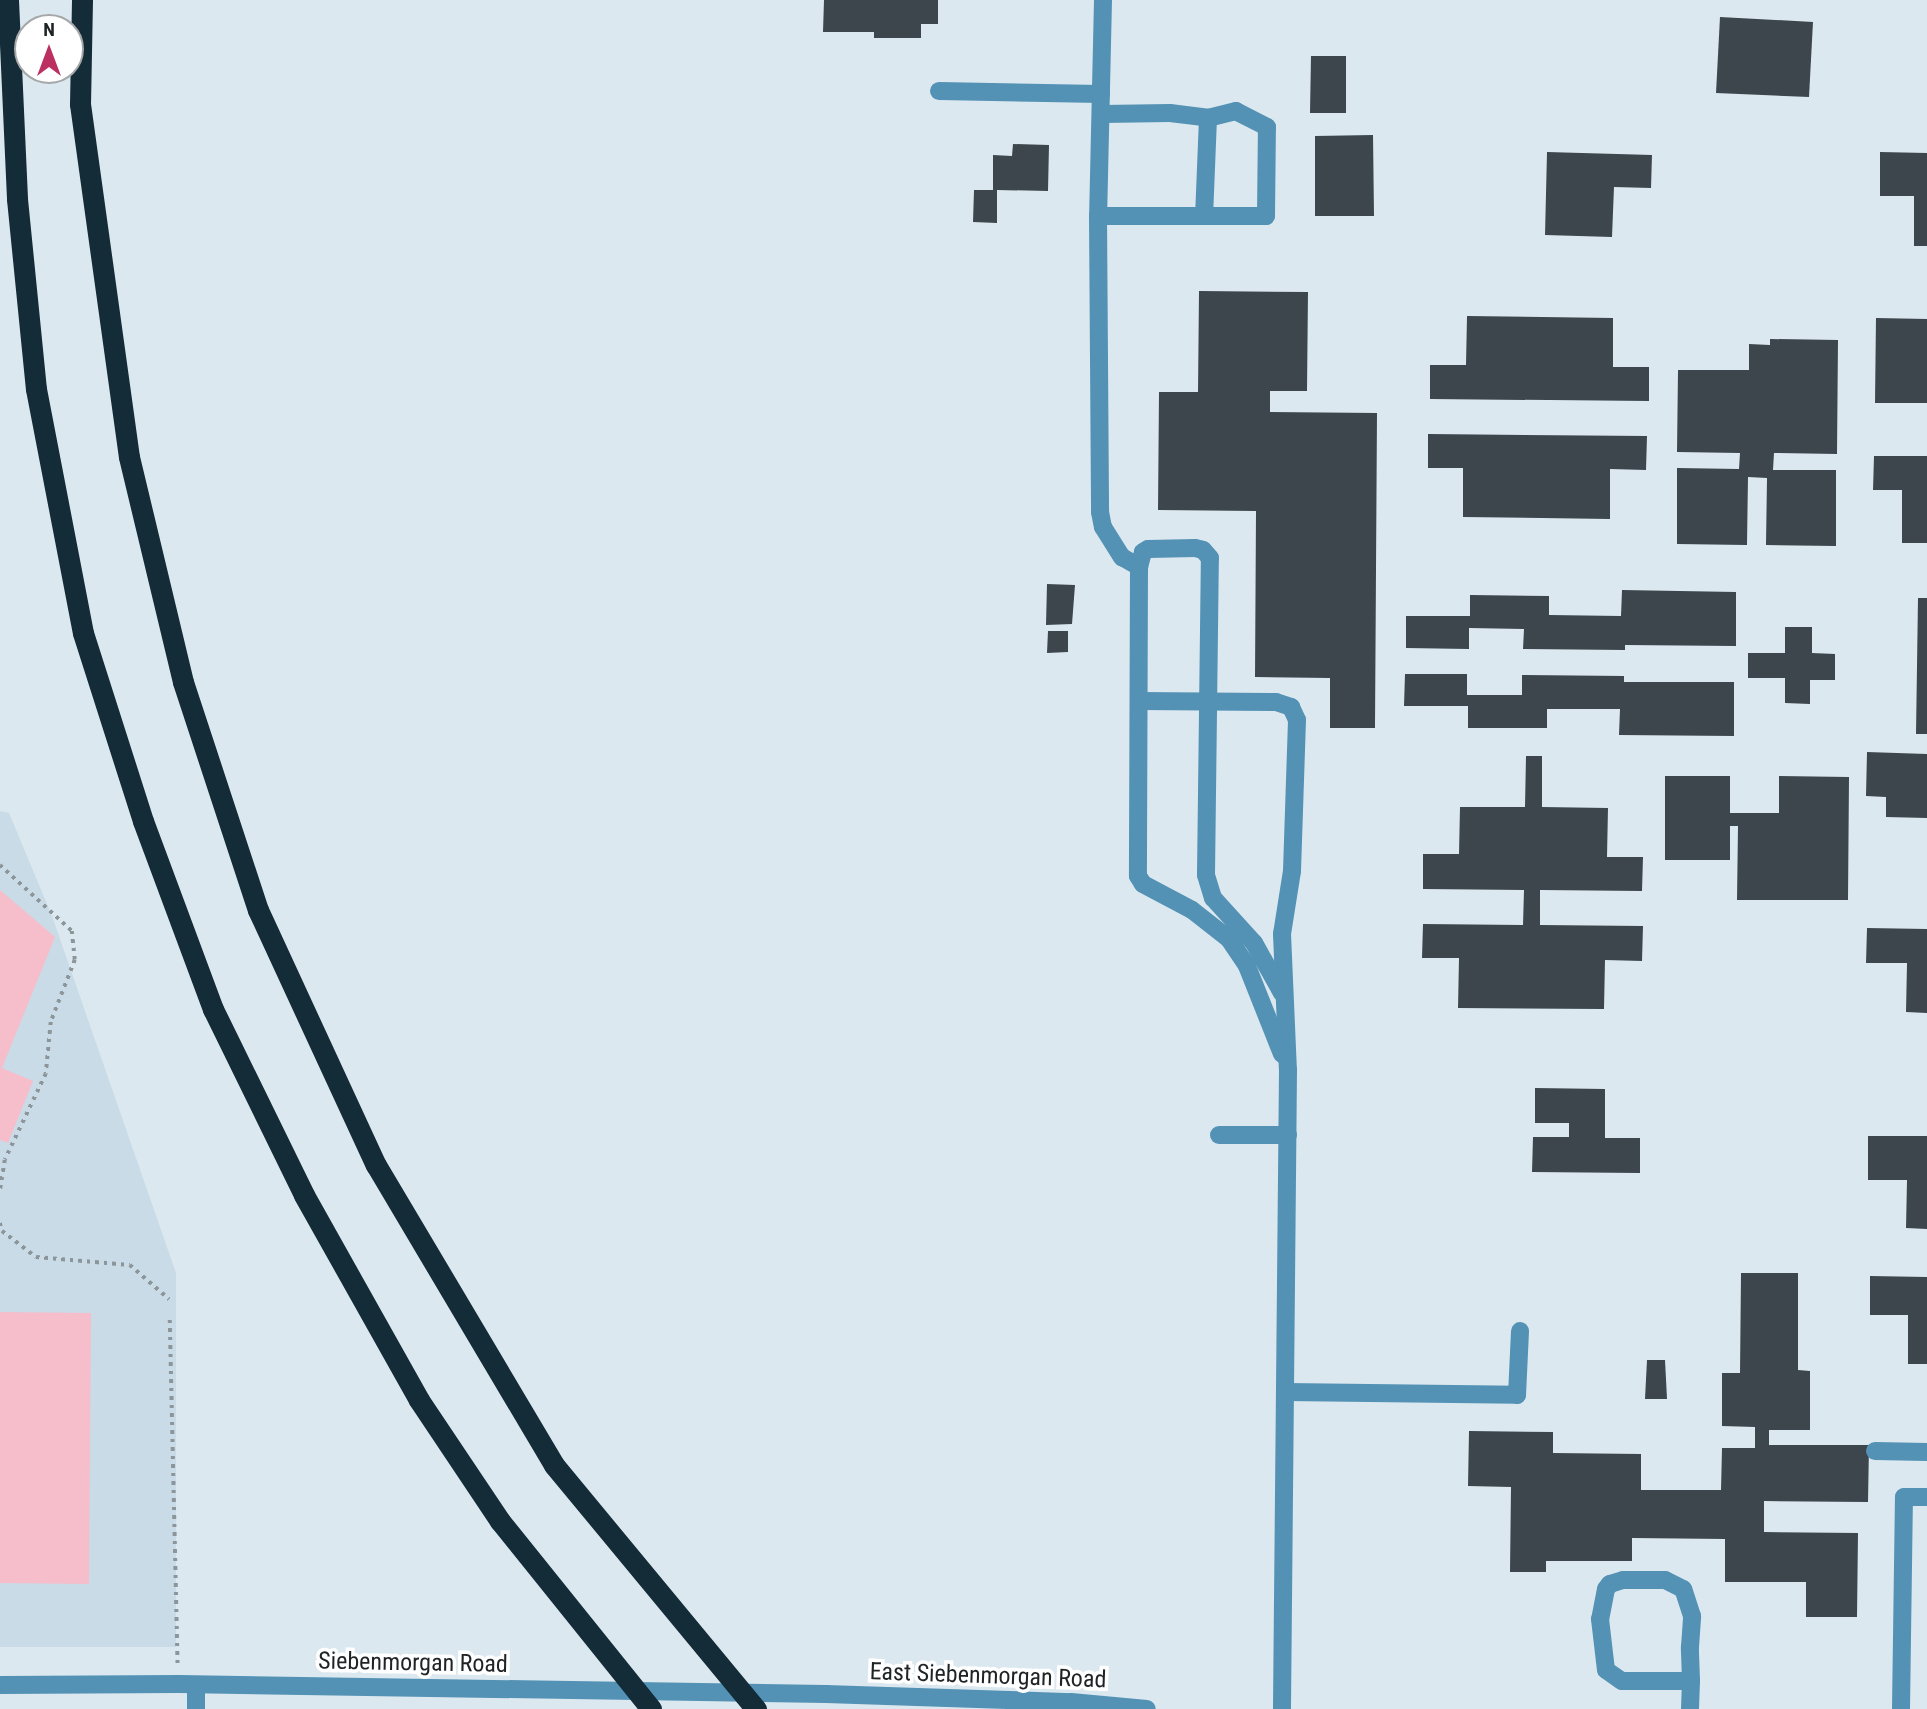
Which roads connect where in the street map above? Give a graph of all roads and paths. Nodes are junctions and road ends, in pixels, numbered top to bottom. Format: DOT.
graph roads {
  1 [pos="8,0"];
  2 [pos="82,0"];
  3 [pos="1103,0"];
  4 [pos="939,91"];
  5 [pos="1101,94"];
  6 [pos="1102,114"];
  7 [pos="1208,118"];
  8 [pos="1098,216"];
  9 [pos="1204,216"];
  10 [pos="1139,567"];
  11 [pos="1139,701"];
  12 [pos="1209,702"];
  13 [pos="0,865"];
  14 [pos="1212,895"];
  15 [pos="1162,896"];
  16 [pos="1285,1000"];
  17 [pos="1288,1070"];
  18 [pos="1219,1135"];
  19 [pos="1288,1135"];
  20 [pos="0,1190"];
  21 [pos="0,1223"];
  22 [pos="169,1299"];
  23 [pos="170,1320"];
  24 [pos="1520,1331"];
  25 [pos="1285,1392"];
  26 [pos="1875,1451"];
  27 [pos="1927,1452"];
  28 [pos="1927,1497"];
  29 [pos="1691,1681"];
  30 [pos="0,1685"];
  31 [pos="187,1685"];
  32 [pos="826,1694"];
  33 [pos="196,1709"];
  34 [pos="651,1709"];
  35 [pos="756,1709"];
  36 [pos="1147,1709"];
  37 [pos="1282,1709"];
  38 [pos="1690,1709"];
  39 [pos="1900,1709"];
  1 -- 34 [label="highway"];
  2 -- 35 [label="highway"];
  3 -- 5 [label="street"];
  4 -- 5 [label="street"];
  5 -- 6 [label="street"];
  6 -- 7 [label="street"];
  6 -- 8 [label="street"];
  7 -- 9 [label="street"];
  7 -- 9 [label="street"];
  8 -- 9 [label="street"];
  8 -- 10 [label="street"];
  10 -- 11 [label="street"];
  10 -- 12 [label="street"];
  11 -- 12 [label="street"];
  11 -- 15 [label="street"];
  12 -- 14 [label="street"];
  12 -- 16 [label="street"];
  13 -- 20 [label="path"];
  14 -- 15 [label="street"];
  14 -- 16 [label="street"];
  15 -- 17 [label="street"];
  16 -- 17 [label="street"];
  17 -- 19 [label="street"];
  18 -- 19 [label="street"];
  19 -- 25 [label="street"];
  21 -- 22 [label="path"];
  23 -- 31 [label="path"];
  24 -- 25 [label="street"];
  25 -- 37 [label="street"];
  26 -- 27 [label="street"];
  28 -- 39 [label="street"];
  29 -- 29 [label="street"];
  29 -- 38 [label="street"];
  30 -- 31 [label="street, Siebenmorgan Road"];
  31 -- 32 [label="street, Siebenmorgan Road"];
  31 -- 33 [label="street"];
  32 -- 36 [label="street, East Siebenmorgan Road"];
}
